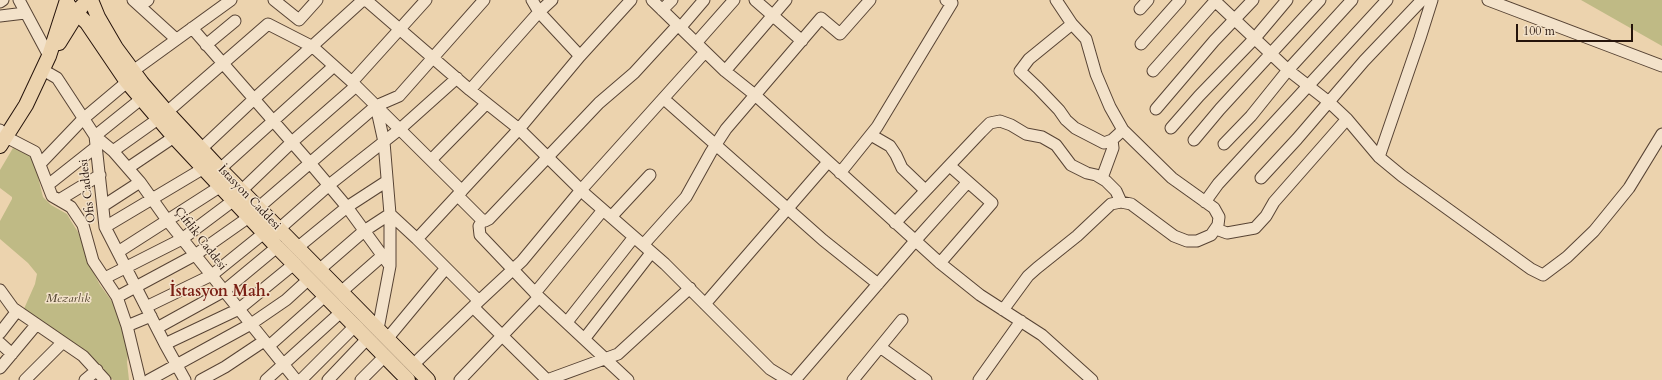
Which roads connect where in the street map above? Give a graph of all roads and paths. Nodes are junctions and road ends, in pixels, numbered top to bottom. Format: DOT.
graph roads {
  1 [pos="3,0"];
  2 [pos="19,0"];
  3 [pos="85,0"];
  4 [pos="91,0"];
  5 [pos="231,0"];
  6 [pos="274,0"];
  7 [pos="317,0"];
  8 [pos="363,0"];
  9 [pos="366,0"];
  10 [pos="426,0"];
  11 [pos="484,0"];
  12 [pos="532,0"];
  13 [pos="552,0"];
  14 [pos="631,0"];
  15 [pos="652,0"];
  16 [pos="672,0"];
  17 [pos="704,0"];
  18 [pos="734,0"];
  19 [pos="755,0"];
  20 [pos="786,0"];
  21 [pos="870,0"];
  22 [pos="946,0"];
  23 [pos="1056,0"];
  24 [pos="1148,0"];
  25 [pos="1180,0"];
  26 [pos="1253,0"];
  27 [pos="1287,0"];
  28 [pos="1320,0"];
  29 [pos="1352,0"];
  30 [pos="1387,0"];
  31 [pos="1422,0"];
  32 [pos="1432,0"];
  33 [pos="1488,0"];
  34 [pos="1215,1"];
  35 [pos="0,2"];
  36 [pos="67,2"];
  37 [pos="140,2"];
  38 [pos="1140,9"];
  39 [pos="662,10"];
  40 [pos="539,12"];
  41 [pos="25,13"];
  42 [pos="78,13"];
  43 [pos="773,15"];
  44 [pos="0,16"];
  45 [pos="1235,20"];
  46 [pos="235,21"];
  47 [pos="1072,24"];
  48 [pos="679,26"];
  49 [pos="192,28"];
  50 [pos="400,30"];
  51 [pos="1255,38"];
  52 [pos="176,39"];
  53 [pos="802,41"];
  54 [pos="696,43"];
  55 [pos="1141,44"];
  56 [pos="206,45"];
  57 [pos="313,47"];
  58 [pos="706,52"];
  59 [pos="1271,54"];
  60 [pos="50,56"];
  61 [pos="580,56"];
  62 [pos="434,58"];
  63 [pos="222,64"];
  64 [pos="334,66"];
  65 [pos="1662,66"];
  66 [pos="43,70"];
  67 [pos="1288,70"];
  68 [pos="725,71"];
  69 [pos="1153,72"];
  70 [pos="130,77"];
  71 [pos="457,78"];
  72 [pos="354,84"];
  73 [pos="1309,86"];
  74 [pos="470,90"];
  75 [pos="755,95"];
  76 [pos="142,99"];
  77 [pos="254,99"];
  78 [pos="664,99"];
  79 [pos="1329,102"];
  80 [pos="486,104"];
  81 [pos="376,106"];
  82 [pos="1156,109"];
  83 [pos="162,115"];
  84 [pos="83,119"];
  85 [pos="1347,119"];
  86 [pos="273,121"];
  87 [pos="1171,128"];
  88 [pos="400,129"];
  89 [pos="519,129"];
  90 [pos="1123,130"];
  91 [pos="1662,134"];
  92 [pos="870,135"];
  93 [pos="174,137"];
  94 [pos="2,138"];
  95 [pos="1112,140"];
  96 [pos="1194,140"];
  97 [pos="95,142"];
  98 [pos="292,142"];
  99 [pos="384,142"];
  100 [pos="715,144"];
  101 [pos="1224,144"];
  102 [pos="201,149"];
  103 [pos="113,151"];
  104 [pos="547,157"];
  105 [pos="1379,157"];
  106 [pos="431,160"];
  107 [pos="828,162"];
  108 [pos="310,163"];
  109 [pos="40,164"];
  110 [pos="950,166"];
  111 [pos="128,168"];
  112 [pos="204,168"];
  113 [pos="220,169"];
  114 [pos="840,173"];
  115 [pos="100,175"];
  116 [pos="650,175"];
  117 [pos="1102,178"];
  118 [pos="1261,178"];
  119 [pos="387,181"];
  120 [pos="140,182"];
  121 [pos="967,182"];
  122 [pos="48,185"];
  123 [pos="329,185"];
  124 [pos="221,186"];
  125 [pos="581,190"];
  126 [pos="925,190"];
  127 [pos="460,193"];
  128 [pos="238,196"];
  129 [pos="153,198"];
  130 [pos="59,200"];
  131 [pos="1121,202"];
  132 [pos="1205,202"];
  133 [pos="103,206"];
  134 [pos="347,207"];
  135 [pos="788,208"];
  136 [pos="254,212"];
  137 [pos="607,213"];
  138 [pos="390,214"];
  139 [pos="167,220"];
  140 [pos="483,220"];
  141 [pos="895,223"];
  142 [pos="105,226"];
  143 [pos="279,229"];
  144 [pos="1216,229"];
  145 [pos="364,231"];
  146 [pos="264,233"];
  147 [pos="634,237"];
  148 [pos="182,239"];
  149 [pos="418,239"];
  150 [pos="915,241"];
  151 [pos="277,247"];
  152 [pos="297,248"];
  153 [pos="647,249"];
  154 [pos="118,252"];
  155 [pos="196,255"];
  156 [pos="382,256"];
  157 [pos="940,263"];
  158 [pos="294,264"];
  159 [pos="390,266"];
  160 [pos="126,267"];
  161 [pos="446,268"];
  162 [pos="514,270"];
  163 [pos="212,275"];
  164 [pos="314,275"];
  165 [pos="105,278"];
  166 [pos="878,284"];
  167 [pos="136,287"];
  168 [pos="690,288"];
  169 [pos="0,290"];
  170 [pos="224,291"];
  171 [pos="341,292"];
  172 [pos="537,295"];
  173 [pos="325,296"];
  174 [pos="117,297"];
  175 [pos="476,304"];
  176 [pos="705,304"];
  177 [pos="239,309"];
  178 [pos="1003,310"];
  179 [pos="18,311"];
  180 [pos="148,312"];
  181 [pos="341,312"];
  182 [pos="902,320"];
  183 [pos="1022,321"];
  184 [pos="567,322"];
  185 [pos="251,324"];
  186 [pos="36,325"];
  187 [pos="128,326"];
  188 [pos="355,326"];
  189 [pos="157,328"];
  190 [pos="0,333"];
  191 [pos="377,335"];
  192 [pos="503,336"];
  193 [pos="585,338"];
  194 [pos="0,343"];
  195 [pos="62,343"];
  196 [pos="165,344"];
  197 [pos="266,344"];
  198 [pos="880,347"];
  199 [pos="12,354"];
  200 [pos="385,356"];
  201 [pos="605,358"];
  202 [pos="283,364"];
  203 [pos="413,365"];
  204 [pos="177,366"];
  205 [pos="0,368"];
  206 [pos="97,370"];
  207 [pos="623,378"];
  208 [pos="181,379"];
  209 [pos="404,379"];
  210 [pos="25,380"];
  211 [pos="85,380"];
  212 [pos="105,380"];
  213 [pos="140,380"];
  214 [pos="148,380"];
  215 [pos="201,380"];
  216 [pos="266,380"];
  217 [pos="296,380"];
  218 [pos="301,380"];
  219 [pos="328,380"];
  220 [pos="361,380"];
  221 [pos="428,380"];
  222 [pos="460,380"];
  223 [pos="550,380"];
  224 [pos="788,380"];
  225 [pos="795,380"];
  226 [pos="852,380"];
  227 [pos="926,380"];
  228 [pos="979,380"];
  229 [pos="1092,380"];
  1 -- 35 [label="street"];
  2 -- 41 [label="street"];
  3 -- 42 [label="main road"];
  4 -- 70 [label="main road, İstasyon Caddesi"];
  5 -- 49 [label="street"];
  6 -- 7 [label="street"];
  8 -- 57 [label="street"];
  9 -- 50 [label="street"];
  10 -- 50 [label="street"];
  11 -- 62 [label="street"];
  12 -- 40 [label="street"];
  13 -- 40 [label="street"];
  14 -- 61 [label="street"];
  15 -- 39 [label="street"];
  16 -- 39 [label="street"];
  17 -- 48 [label="street"];
  18 -- 54 [label="street"];
  19 -- 43 [label="street"];
  20 -- 43 [label="street"];
  21 -- 53 [label="street"];
  22 -- 92 [label="street"];
  23 -- 47 [label="street"];
  24 -- 38 [label="street"];
  25 -- 55 [label="street"];
  26 -- 45 [label="street"];
  27 -- 51 [label="street"];
  28 -- 59 [label="street"];
  29 -- 67 [label="street"];
  30 -- 73 [label="street"];
  31 -- 79 [label="street"];
  32 -- 105 [label="street"];
  33 -- 65 [label="street"];
  34 -- 45 [label="street"];
  34 -- 69 [label="street"];
  36 -- 42 [label="main road"];
  36 -- 60 [label="main road"];
  37 -- 52 [label="street"];
  39 -- 48 [label="street"];
  40 -- 61 [label="street"];
  40 -- 74 [label="street"];
  41 -- 44 [label="street"];
  41 -- 60 [label="street"];
  42 -- 60 [label="main road"];
  42 -- 70 [label="main road"];
  43 -- 53 [label="street"];
  43 -- 68 [label="street"];
  45 -- 51 [label="street"];
  45 -- 82 [label="street"];
  46 -- 56 [label="street"];
  47 -- 90 [label="street"];
  47 -- 95 [label="street"];
  48 -- 54 [label="street"];
  48 -- 104 [label="street"];
  49 -- 52 [label="street"];
  49 -- 56 [label="street"];
  50 -- 62 [label="street"];
  50 -- 72 [label="street"];
  51 -- 59 [label="street"];
  51 -- 87 [label="street"];
  52 -- 70 [label="street"];
  53 -- 75 [label="street"];
  54 -- 58 [label="street"];
  56 -- 63 [label="street"];
  57 -- 63 [label="street"];
  57 -- 64 [label="street"];
  57 -- 77 [label="street"];
  58 -- 68 [label="street"];
  58 -- 78 [label="street"];
  59 -- 67 [label="street"];
  59 -- 96 [label="street"];
  60 -- 66 [label="main road"];
  61 -- 89 [label="street"];
  62 -- 71 [label="street"];
  62 -- 81 [label="street"];
  63 -- 77 [label="street"];
  63 -- 83 [label="street"];
  64 -- 72 [label="street"];
  64 -- 86 [label="street"];
  66 -- 84 [label="street, Ofis Caddesi"];
  66 -- 94 [label="main road"];
  67 -- 73 [label="street"];
  67 -- 101 [label="street"];
  68 -- 75 [label="street"];
  70 -- 76 [label="main road"];
  70 -- 83 [label="main road, İstasyon Caddesi"];
  70 -- 84 [label="street"];
  71 -- 74 [label="street"];
  71 -- 88 [label="street"];
  72 -- 81 [label="street"];
  72 -- 98 [label="street"];
  73 -- 79 [label="street"];
  73 -- 132 [label="street"];
  74 -- 80 [label="street"];
  75 -- 100 [label="street"];
  75 -- 107 [label="street"];
  76 -- 83 [label="main road"];
  76 -- 97 [label="street"];
  77 -- 86 [label="street"];
  77 -- 102 [label="street"];
  78 -- 100 [label="street"];
  78 -- 125 [label="street"];
  79 -- 85 [label="street"];
  79 -- 118 [label="street"];
  80 -- 89 [label="street"];
  80 -- 106 [label="street"];
  81 -- 88 [label="street"];
  81 -- 99 [label="street"];
  81 -- 108 [label="street"];
  83 -- 93 [label="main road"];
  83 -- 102 [label="main road, İstasyon Caddesi"];
  83 -- 103 [label="street"];
  84 -- 97 [label="street, Ofis Caddesi"];
  84 -- 109 [label="street"];
  85 -- 105 [label="street"];
  85 -- 144 [label="street"];
  86 -- 98 [label="street"];
  86 -- 113 [label="street"];
  88 -- 99 [label="street"];
  88 -- 106 [label="street"];
  89 -- 104 [label="street"];
  89 -- 127 [label="street"];
  90 -- 95 [label="street"];
  90 -- 132 [label="street"];
  91 -- 105 [label="street"];
  92 -- 114 [label="street"];
  92 -- 126 [label="street"];
  93 -- 111 [label="street"];
  93 -- 112 [label="main road"];
  94 -- 109 [label="street"];
  95 -- 117 [label="street"];
  97 -- 103 [label="street, Çiftlik Caddesi"];
  97 -- 115 [label="street, Ofis Caddesi"];
  97 -- 122 [label="street"];
  98 -- 108 [label="street"];
  98 -- 128 [label="street"];
  99 -- 119 [label="street"];
  99 -- 123 [label="street"];
  100 -- 135 [label="street"];
  100 -- 153 [label="street"];
  102 -- 113 [label="main road, İstasyon Caddesi"];
  103 -- 111 [label="street, Çiftlik Caddesi"];
  104 -- 125 [label="street"];
  104 -- 140 [label="street"];
  106 -- 127 [label="street"];
  107 -- 114 [label="street"];
  107 -- 135 [label="street"];
  108 -- 123 [label="street"];
  108 -- 136 [label="street"];
  109 -- 122 [label="street"];
  110 -- 117 [label="street"];
  110 -- 121 [label="street"];
  110 -- 126 [label="street"];
  111 -- 120 [label="street, Çiftlik Caddesi"];
  112 -- 124 [label="main road"];
  112 -- 129 [label="street"];
  113 -- 128 [label="main road, İstasyon Caddesi"];
  114 -- 141 [label="street"];
  115 -- 130 [label="street"];
  115 -- 133 [label="street, Ofis Caddesi"];
  116 -- 137 [label="street"];
  117 -- 131 [label="street"];
  119 -- 134 [label="street"];
  119 -- 138 [label="street"];
  120 -- 129 [label="street, Çiftlik Caddesi"];
  120 -- 133 [label="street"];
  121 -- 150 [label="street"];
  121 -- 157 [label="street"];
  122 -- 130 [label="street"];
  123 -- 134 [label="street"];
  123 -- 143 [label="street"];
  124 -- 128 [label="main road"];
  124 -- 139 [label="street"];
  125 -- 137 [label="street"];
  125 -- 162 [label="street"];
  126 -- 141 [label="street"];
  127 -- 140 [label="street"];
  127 -- 149 [label="street"];
  128 -- 136 [label="main road, İstasyon Caddesi"];
  128 -- 148 [label="street"];
  129 -- 139 [label="street, Çiftlik Caddesi"];
  129 -- 142 [label="street"];
  130 -- 165 [label="street"];
  131 -- 144 [label="street"];
  131 -- 178 [label="street"];
  132 -- 144 [label="street"];
  133 -- 142 [label="street, Ofis Caddesi"];
  134 -- 145 [label="street"];
  134 -- 152 [label="street"];
  135 -- 166 [label="street"];
  135 -- 176 [label="street"];
  136 -- 143 [label="main road, İstasyon Caddesi"];
  136 -- 146 [label="main road"];
  136 -- 155 [label="street"];
  137 -- 147 [label="street"];
  137 -- 172 [label="street"];
  138 -- 145 [label="street"];
  138 -- 149 [label="street"];
  138 -- 159 [label="street"];
  139 -- 148 [label="street, Çiftlik Caddesi"];
  139 -- 154 [label="street"];
  140 -- 162 [label="street"];
  141 -- 150 [label="street"];
  142 -- 154 [label="street, Ofis Caddesi"];
  143 -- 152 [label="main road, İstasyon Caddesi"];
  145 -- 156 [label="street"];
  145 -- 164 [label="street"];
  146 -- 151 [label="main road"];
  146 -- 163 [label="street"];
  147 -- 153 [label="street"];
  147 -- 184 [label="street"];
  148 -- 155 [label="street, Çiftlik Caddesi"];
  148 -- 160 [label="street"];
  149 -- 161 [label="street"];
  150 -- 157 [label="street"];
  150 -- 166 [label="street"];
  151 -- 158 [label="main road"];
  151 -- 170 [label="street"];
  152 -- 164 [label="main road, İstasyon Caddesi"];
  153 -- 168 [label="street"];
  153 -- 193 [label="street"];
  154 -- 160 [label="street, Ofis Caddesi"];
  155 -- 163 [label="street, Çiftlik Caddesi"];
  155 -- 167 [label="street"];
  156 -- 159 [label="street"];
  156 -- 171 [label="street"];
  157 -- 178 [label="street"];
  158 -- 164 [label="main road"];
  158 -- 177 [label="street"];
  159 -- 191 [label="street"];
  160 -- 165 [label="street"];
  160 -- 167 [label="street, Ofis Caddesi"];
  161 -- 175 [label="street"];
  161 -- 191 [label="street"];
  162 -- 172 [label="street"];
  162 -- 175 [label="street"];
  163 -- 170 [label="street, Çiftlik Caddesi"];
  163 -- 180 [label="street"];
  164 -- 171 [label="main road, İstasyon Caddesi"];
  164 -- 173 [label="main road"];
  164 -- 185 [label="street"];
  165 -- 174 [label="street"];
  166 -- 225 [label="street"];
  167 -- 174 [label="street"];
  167 -- 180 [label="street, Ofis Caddesi"];
  168 -- 176 [label="street"];
  168 -- 201 [label="street"];
  169 -- 179 [label="street"];
  170 -- 177 [label="street, Çiftlik Caddesi"];
  170 -- 189 [label="street"];
  171 -- 191 [label="main road, İstasyon Caddesi"];
  172 -- 184 [label="street"];
  172 -- 192 [label="street"];
  173 -- 181 [label="main road"];
  173 -- 197 [label="street"];
  174 -- 187 [label="street"];
  175 -- 192 [label="street"];
  175 -- 203 [label="street"];
  176 -- 224 [label="street"];
  177 -- 185 [label="street, Çiftlik Caddesi"];
  177 -- 196 [label="street"];
  178 -- 183 [label="street"];
  179 -- 186 [label="street"];
  179 -- 190 [label="street"];
  180 -- 187 [label="street"];
  180 -- 189 [label="street, Ofis Caddesi"];
  181 -- 188 [label="main road"];
  181 -- 202 [label="street"];
  182 -- 198 [label="street"];
  183 -- 228 [label="street"];
  183 -- 229 [label="street"];
  184 -- 193 [label="street"];
  185 -- 197 [label="street, Çiftlik Caddesi"];
  185 -- 204 [label="street"];
  186 -- 195 [label="street"];
  186 -- 199 [label="street"];
  187 -- 213 [label="street"];
  188 -- 191 [label="main road"];
  188 -- 218 [label="street"];
  189 -- 196 [label="street, Ofis Caddesi"];
  191 -- 200 [label="main road"];
  191 -- 203 [label="main road, İstasyon Caddesi"];
  191 -- 219 [label="street"];
  192 -- 222 [label="street"];
  192 -- 223 [label="street"];
  193 -- 201 [label="street"];
  194 -- 199 [label="street"];
  195 -- 206 [label="street"];
  195 -- 210 [label="street"];
  196 -- 204 [label="street, Ofis Caddesi"];
  197 -- 202 [label="street, Çiftlik Caddesi"];
  197 -- 215 [label="street"];
  198 -- 226 [label="street"];
  198 -- 227 [label="street"];
  199 -- 205 [label="street"];
  200 -- 209 [label="main road"];
  200 -- 220 [label="street"];
  201 -- 207 [label="street"];
  201 -- 223 [label="street"];
  202 -- 216 [label="street"];
  202 -- 217 [label="street, Çiftlik Caddesi"];
  203 -- 221 [label="main road, İstasyon Caddesi"];
  204 -- 208 [label="street, Ofis Caddesi"];
  204 -- 214 [label="street"];
  206 -- 211 [label="street"];
  206 -- 212 [label="street"];
}
